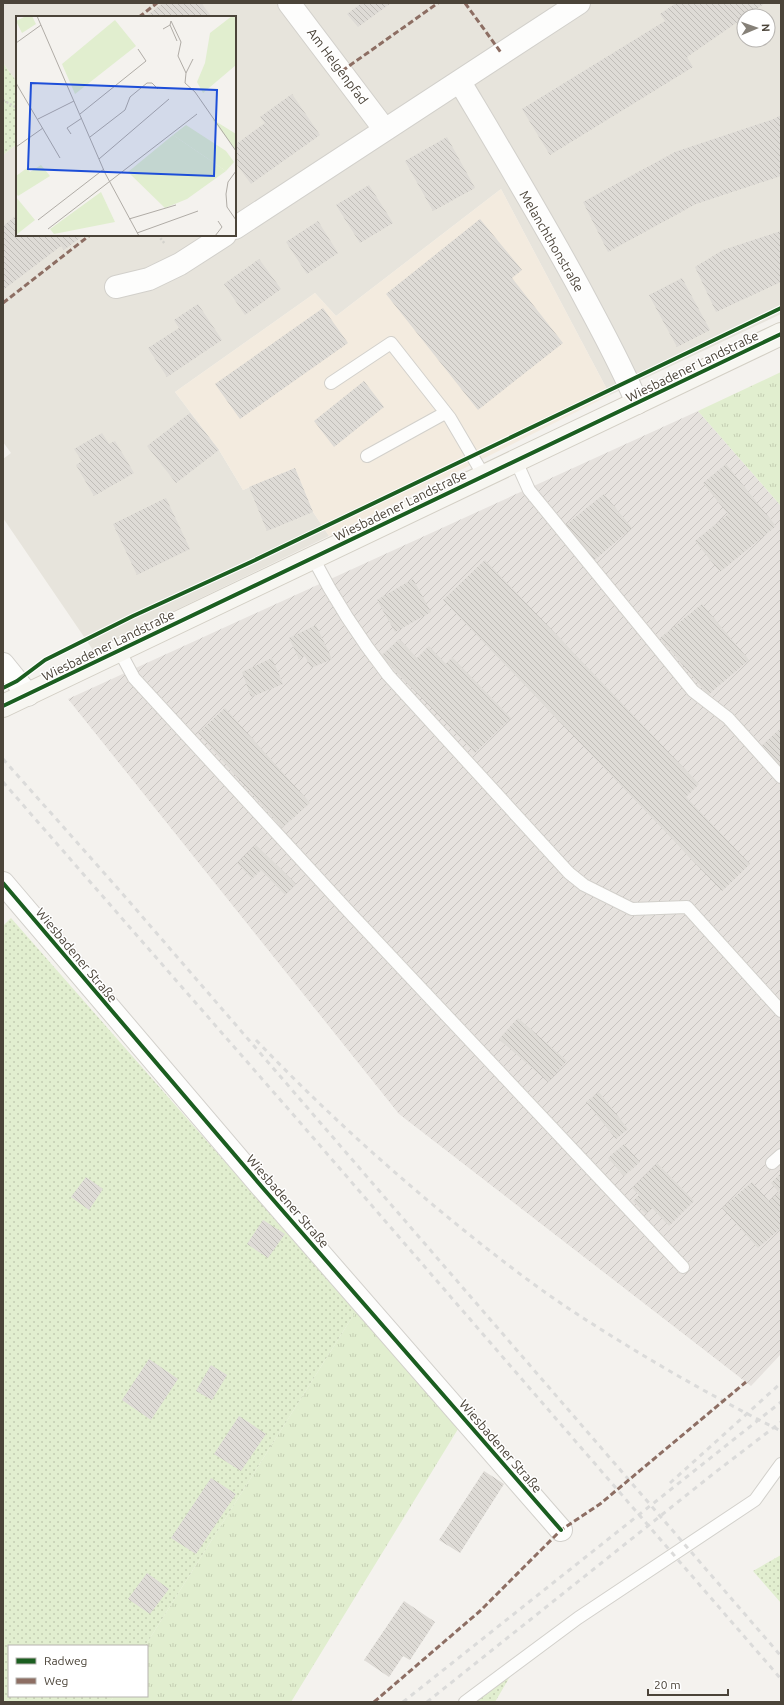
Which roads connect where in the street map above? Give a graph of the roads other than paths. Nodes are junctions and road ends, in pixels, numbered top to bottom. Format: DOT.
graph roads {
  1 [pos="289,3"];
  2 [pos="579,3"];
  3 [pos="460,82"];
  4 [pos="385,130"];
  5 [pos="236,227"];
  6 [pos="223,236"];
  7 [pos="116,286"];
  8 [pos="781,334"];
  9 [pos="331,383"];
  10 [pos="637,403"];
  11 [pos="445,413"];
  12 [pos="367,456"];
  13 [pos="516,461"];
  14 [pos="484,476"];
  15 [pos="313,558"];
  16 [pos="119,650"];
  17 [pos="3,664"];
  18 [pos="28,694"];
  19 [pos="3,706"];
  20 [pos="781,777"];
  21 [pos="3,883"];
  22 [pos="781,1011"];
  23 [pos="781,1155"];
  24 [pos="772,1163"];
  25 [pos="683,1267"];
  26 [pos="781,1464"];
  27 [pos="561,1530"];
  28 [pos="465,1702"];
  1 -- 4 [label="street, Am Helgenpfad"];
  2 -- 3 [label="street"];
  3 -- 4 [label="street"];
  3 -- 10 [label="street, Melanchthonstraße"];
  4 -- 5 [label="street"];
  6 -- 7 [label="street"];
  8 -- 10 [label="main road, Wiesbadener Landstraße"];
  9 -- 11 [label="lane"];
  10 -- 13 [label="main road, Wiesbadener Landstraße"];
  11 -- 12 [label="lane"];
  11 -- 14 [label="lane"];
  13 -- 14 [label="main road, Wiesbadener Landstraße"];
  13 -- 20 [label="lane"];
  14 -- 15 [label="main road, Wiesbadener Landstraße"];
  15 -- 16 [label="main road, Wiesbadener Landstraße"];
  15 -- 22 [label="lane"];
  16 -- 18 [label="main road, Wiesbadener Landstraße"];
  16 -- 25 [label="lane"];
  17 -- 18 [label="street"];
  18 -- 19 [label="main road, Wiesbadener Landstraße"];
  21 -- 27 [label="street, Wiesbadener Straße"];
  23 -- 24 [label="lane"];
  26 -- 28 [label="lane"];
}
